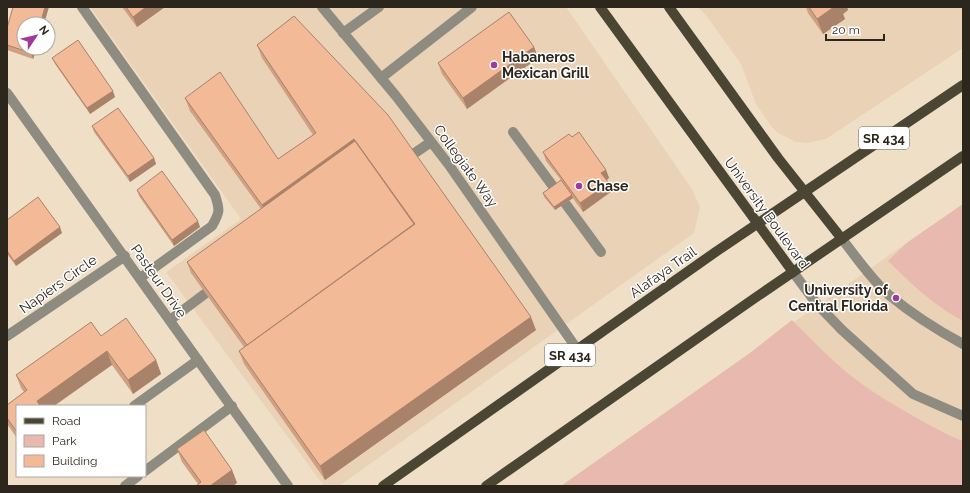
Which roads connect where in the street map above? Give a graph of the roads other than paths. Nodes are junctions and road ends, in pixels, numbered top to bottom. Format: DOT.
graph roads {
  1 [pos="82,7"];
  2 [pos="322,7"];
  3 [pos="379,7"];
  4 [pos="472,7"];
  5 [pos="600,7"];
  6 [pos="669,7"];
  7 [pos="343,33"];
  8 [pos="381,78"];
  9 [pos="963,85"];
  10 [pos="7,92"];
  11 [pos="513,132"];
  12 [pos="431,142"];
  13 [pos="963,156"];
  14 [pos="396,166"];
  15 [pos="555,189"];
  16 [pos="805,192"];
  17 [pos="565,203"];
  18 [pos="757,224"];
  19 [pos="842,239"];
  20 [pos="601,252"];
  21 [pos="124,256"];
  22 [pos="793,272"];
  23 [pos="140,278"];
  24 [pos="206,293"];
  25 [pos="170,320"];
  26 [pos="7,336"];
  27 [pos="963,344"];
  28 [pos="577,349"];
  29 [pos="198,360"];
  30 [pos="135,405"];
  31 [pos="232,406"];
  32 [pos="963,416"];
  33 [pos="146,470"];
  34 [pos="137,477"];
  35 [pos="125,486"];
  36 [pos="288,486"];
  37 [pos="383,486"];
  38 [pos="486,486"];
  1 -- 23 [label="street"];
  2 -- 7 [label="street, Collegiate Way"];
  3 -- 7 [label="street"];
  4 -- 8 [label="street"];
  5 -- 18 [label="main road, University Boulevard"];
  6 -- 16 [label="main road"];
  7 -- 8 [label="street, Collegiate Way"];
  8 -- 12 [label="street, Collegiate Way"];
  9 -- 16 [label="main road, Alafaya Trail / SR 434"];
  10 -- 21 [label="street, Pasteur Drive"];
  11 -- 15 [label="street"];
  12 -- 14 [label="street"];
  12 -- 28 [label="street, Collegiate Way"];
  13 -- 19 [label="main road"];
  16 -- 18 [label="main road, Alafaya Trail / SR 434"];
  16 -- 19 [label="main road"];
  17 -- 20 [label="street"];
  18 -- 22 [label="main road, University Boulevard"];
  18 -- 28 [label="main road, Alafaya Trail / SR 434"];
  19 -- 22 [label="main road"];
  19 -- 27 [label="street"];
  21 -- 23 [label="street, Pasteur Drive"];
  21 -- 26 [label="street, Napiers Circle"];
  22 -- 32 [label="street, University Boulevard"];
  22 -- 38 [label="main road"];
  23 -- 25 [label="street, Pasteur Drive"];
  24 -- 25 [label="street"];
  25 -- 29 [label="street, Pasteur Drive"];
  28 -- 37 [label="main road, Alafaya Trail / SR 434"];
  29 -- 30 [label="street"];
  29 -- 31 [label="street, Pasteur Drive"];
  31 -- 33 [label="street"];
  31 -- 36 [label="street, Pasteur Drive"];
  34 -- 35 [label="street"];
}
